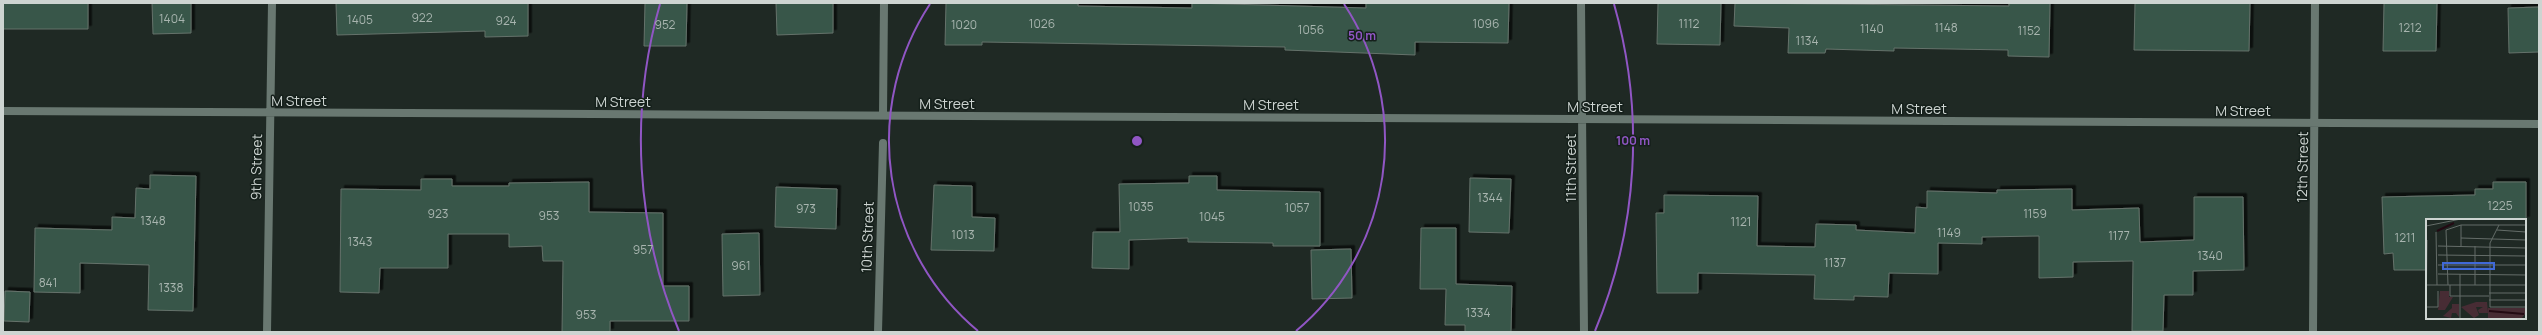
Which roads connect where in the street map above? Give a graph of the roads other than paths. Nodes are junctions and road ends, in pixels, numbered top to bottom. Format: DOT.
graph roads {
  1 [pos="272,3"];
  2 [pos="884,3"];
  3 [pos="1581,3"];
  4 [pos="2315,3"];
  5 [pos="3,111"];
  6 [pos="269,112"];
  7 [pos="883,115"];
  8 [pos="1583,119"];
  9 [pos="2315,123"];
  10 [pos="2539,124"];
  11 [pos="883,143"];
  12 [pos="267,332"];
  13 [pos="878,332"];
  14 [pos="1584,332"];
  15 [pos="2313,332"];
  1 -- 6 [label="street, 9th Street"];
  2 -- 7 [label="street"];
  3 -- 8 [label="street, 11th Street"];
  4 -- 9 [label="street, 12th Street"];
  5 -- 6 [label="street, M Street"];
  6 -- 7 [label="street, M Street"];
  6 -- 12 [label="street, 9th Street"];
  7 -- 8 [label="street, M Street"];
  8 -- 9 [label="street, M Street"];
  8 -- 14 [label="street, 11th Street"];
  9 -- 10 [label="street, M Street"];
  9 -- 15 [label="street, 12th Street"];
  11 -- 13 [label="street, 10th Street"];
}
